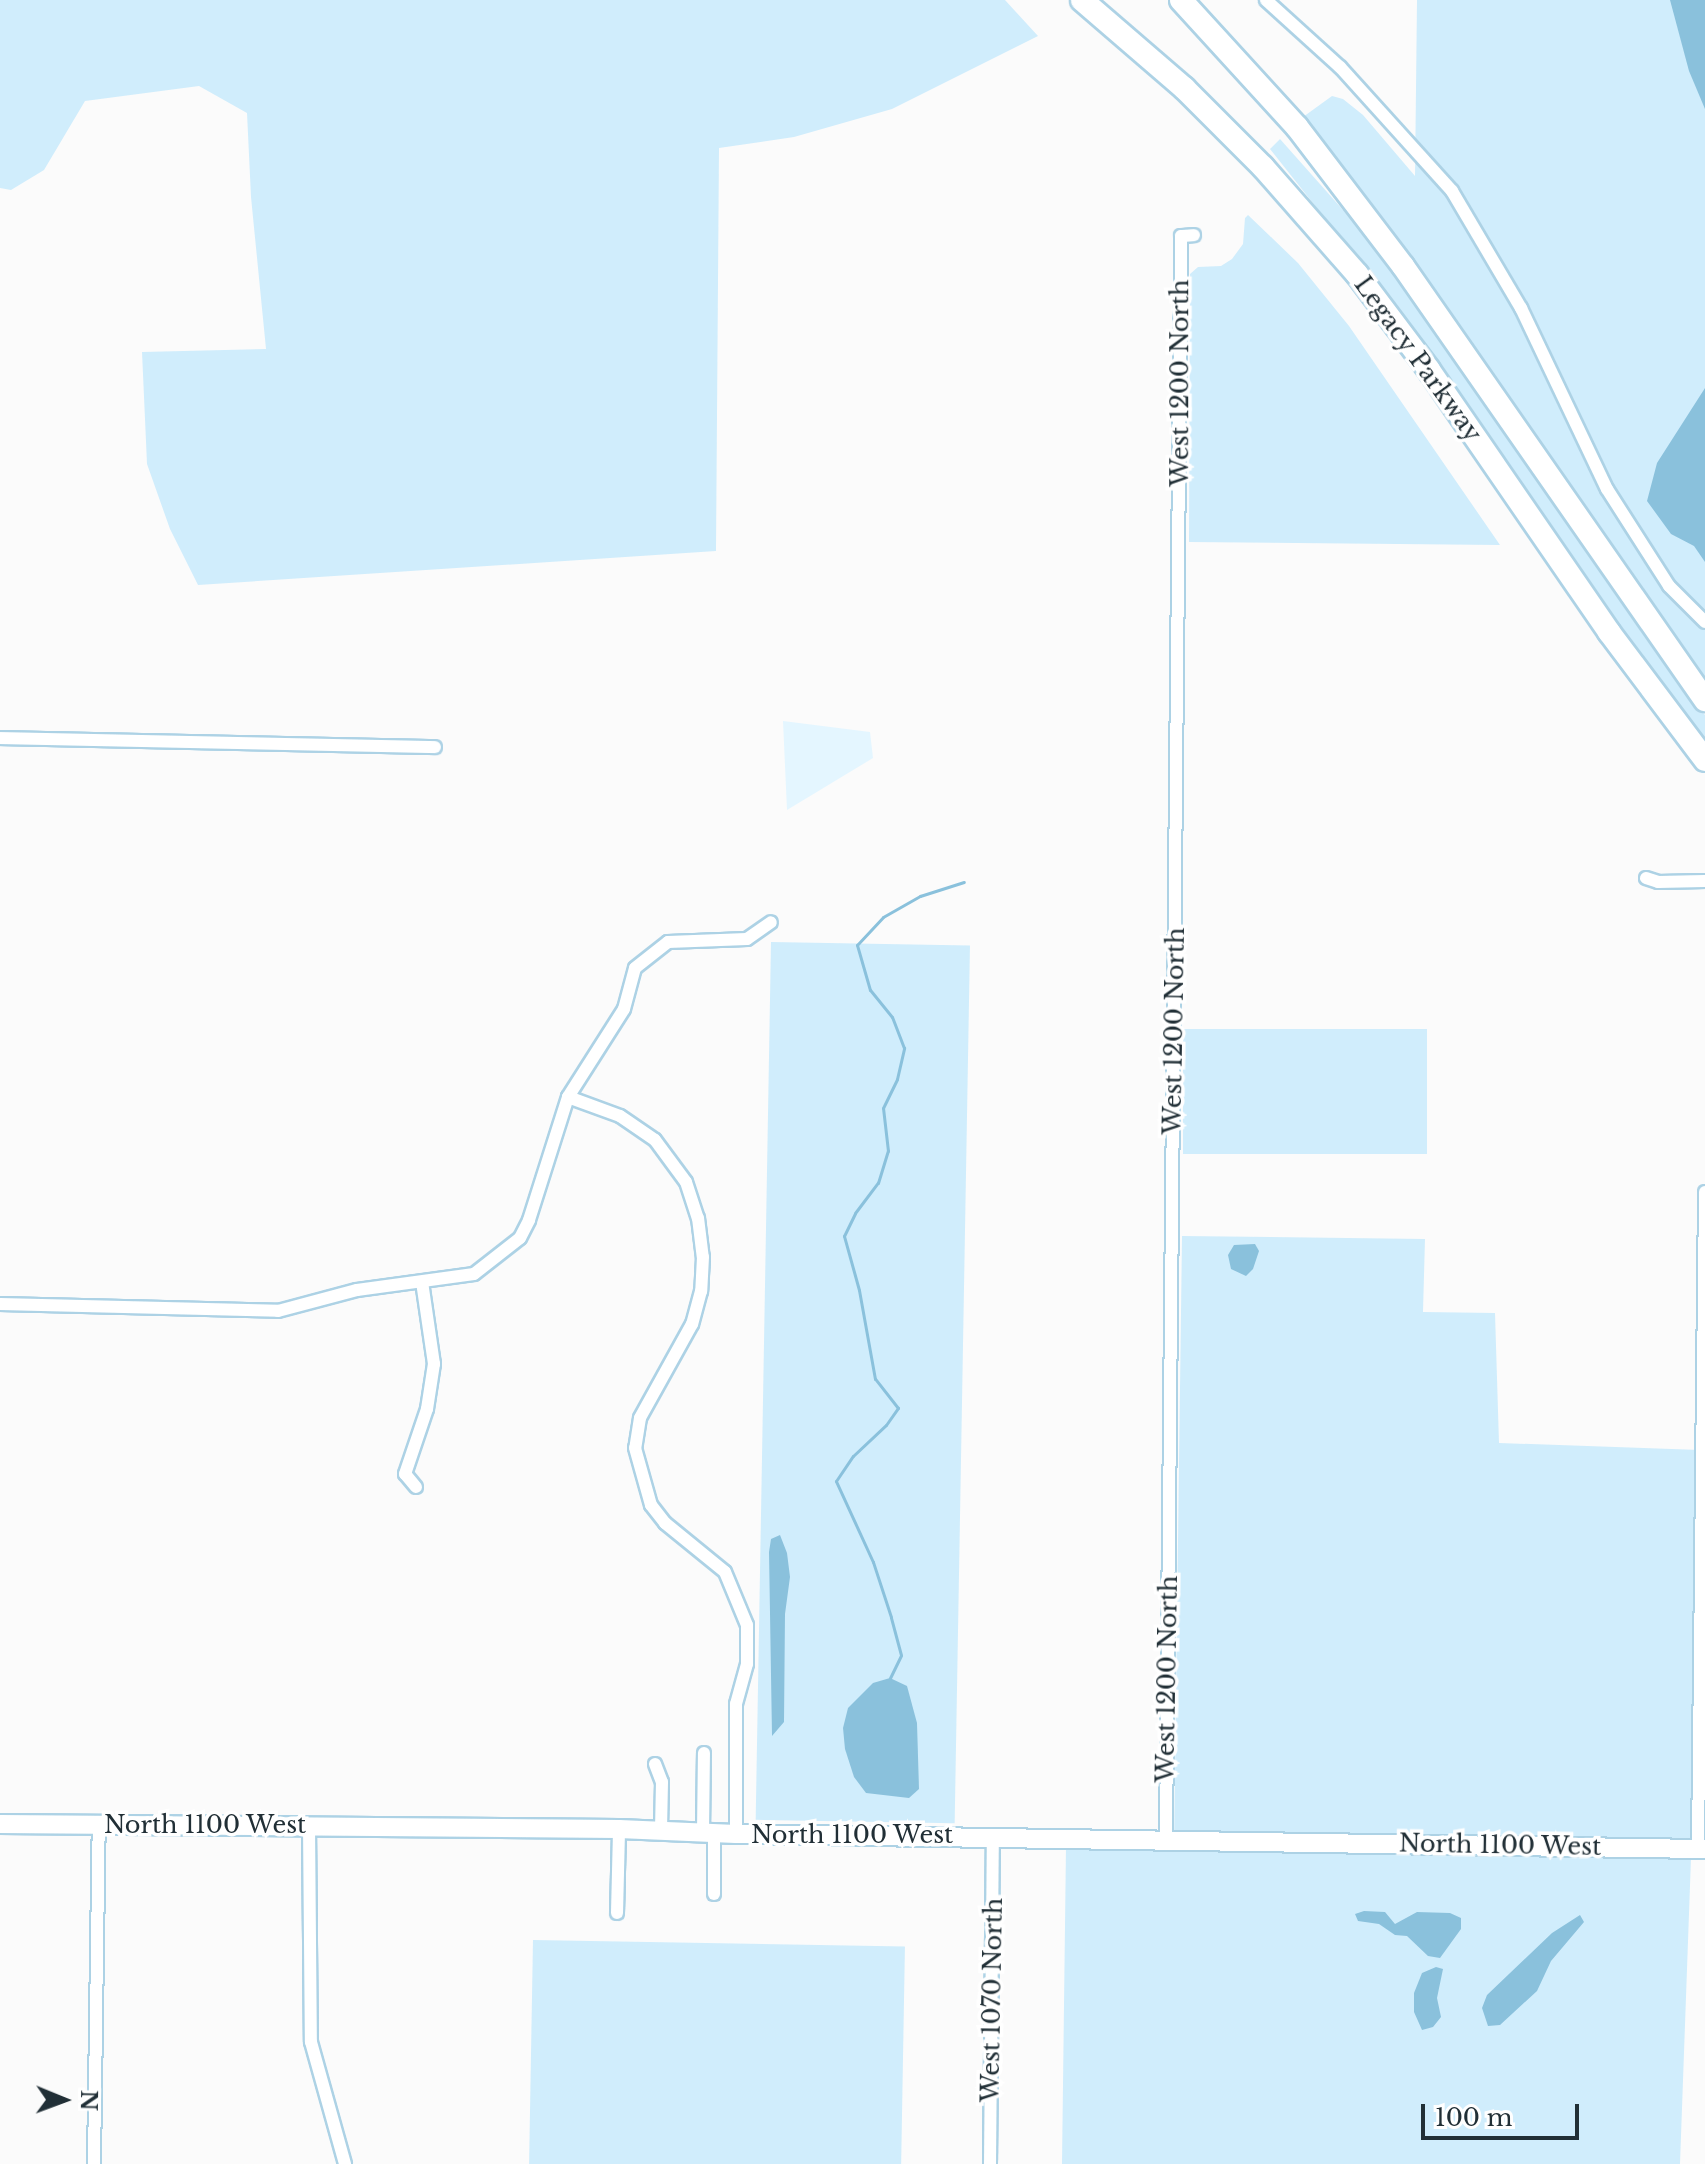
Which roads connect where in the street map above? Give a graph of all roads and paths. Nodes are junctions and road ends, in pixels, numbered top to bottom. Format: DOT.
graph roads {
  1 [pos="1082,0"];
  2 [pos="1181,0"];
  3 [pos="1266,0"];
  4 [pos="1194,235"];
  5 [pos="1705,622"];
  6 [pos="1705,700"];
  7 [pos="0,738"];
  8 [pos="435,747"];
  9 [pos="1705,760"];
  10 [pos="1646,878"];
  11 [pos="1705,881"];
  12 [pos="771,922"];
  13 [pos="568,1097"];
  14 [pos="1705,1192"];
  15 [pos="422,1282"];
  16 [pos="0,1304"];
  17 [pos="416,1487"];
  18 [pos="704,1753"];
  19 [pos="655,1764"];
  20 [pos="0,1824"];
  21 [pos="99,1825"];
  22 [pos="309,1826"];
  23 [pos="619,1829"];
  24 [pos="661,1831"];
  25 [pos="708,1832"];
  26 [pos="736,1834"];
  27 [pos="993,1836"];
  28 [pos="1166,1839"];
  29 [pos="1701,1849"];
  30 [pos="714,1894"];
  31 [pos="617,1913"];
  32 [pos="94,2164"];
  33 [pos="345,2164"];
  34 [pos="990,2164"];
  1 -- 9 [label="highway, Legacy Parkway"];
  2 -- 6 [label="highway, Legacy Parkway"];
  3 -- 5 [label="street"];
  4 -- 28 [label="street, West 1200 North"];
  7 -- 8 [label="street"];
  10 -- 11 [label="street"];
  12 -- 13 [label="street"];
  13 -- 15 [label="street"];
  13 -- 26 [label="street"];
  14 -- 29 [label="street"];
  15 -- 16 [label="street"];
  15 -- 17 [label="street"];
  18 -- 25 [label="street"];
  19 -- 24 [label="street"];
  20 -- 21 [label="street, North 1100 West"];
  21 -- 22 [label="street, North 1100 West"];
  21 -- 32 [label="street"];
  22 -- 23 [label="street, North 1100 West"];
  22 -- 33 [label="street"];
  23 -- 24 [label="street, North 1100 West"];
  23 -- 31 [label="street"];
  24 -- 25 [label="street, North 1100 West"];
  25 -- 26 [label="street, North 1100 West"];
  25 -- 30 [label="street"];
  26 -- 27 [label="street, North 1100 West"];
  27 -- 28 [label="street, North 1100 West"];
  27 -- 34 [label="street, West 1070 North"];
  28 -- 29 [label="street, North 1100 West"];
}
